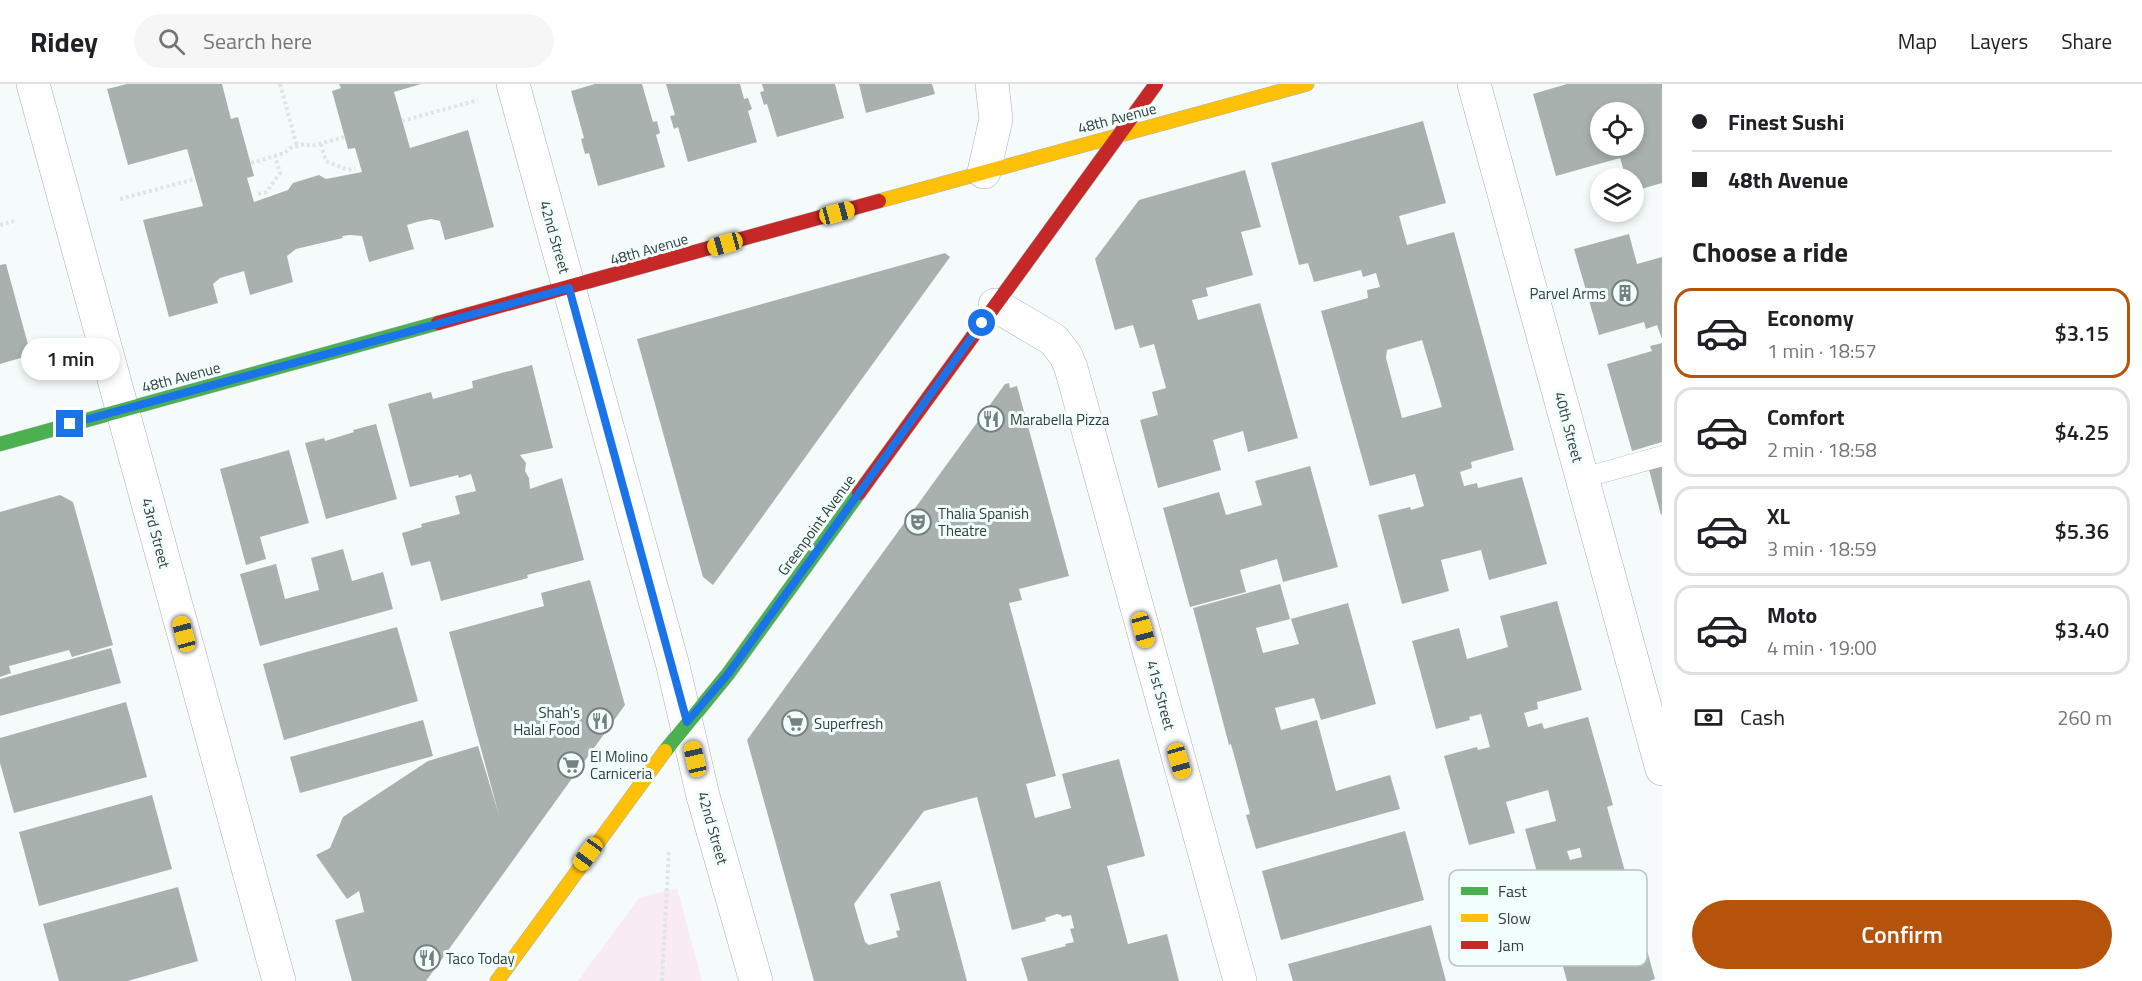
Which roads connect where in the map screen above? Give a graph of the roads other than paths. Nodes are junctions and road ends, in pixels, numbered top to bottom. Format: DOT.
graph roads {
  1 [pos="33,84"];
  2 [pos="513,84"];
  3 [pos="992,84"];
  4 [pos="1156,84"];
  5 [pos="1307,84"];
  6 [pos="1474,84"];
  7 [pos="1120,134"];
  8 [pos="984,172"];
  9 [pos="569,288"];
  10 [pos="995,305"];
  11 [pos="123,410"];
  12 [pos="0,444"];
  13 [pos="1662,456"];
  14 [pos="1582,478"];
  15 [pos="687,722"];
  16 [pos="1662,769"];
  17 [pos="279,981"];
  18 [pos="497,981"];
  19 [pos="756,981"];
  20 [pos="1240,981"];
  1 -- 11 [label="street, 43rd Street"];
  2 -- 9 [label="street, 42nd Street"];
  3 -- 8 [label="street"];
  4 -- 7 [label="street, Greenpoint Avenue"];
  5 -- 7 [label="street, 48th Avenue"];
  6 -- 14 [label="street, 40th Street"];
  7 -- 8 [label="street, 48th Avenue"];
  7 -- 10 [label="street, Greenpoint Avenue"];
  8 -- 9 [label="street, 48th Avenue"];
  9 -- 11 [label="street, 48th Avenue"];
  9 -- 15 [label="street, 42nd Street"];
  10 -- 15 [label="street, Greenpoint Avenue"];
  10 -- 20 [label="street, 41st Street"];
  11 -- 12 [label="street, 48th Avenue"];
  11 -- 17 [label="street, 43rd Street"];
  13 -- 14 [label="lane"];
  14 -- 16 [label="street, 40th Street"];
  15 -- 18 [label="street, Greenpoint Avenue"];
  15 -- 19 [label="street, 42nd Street"];
}
